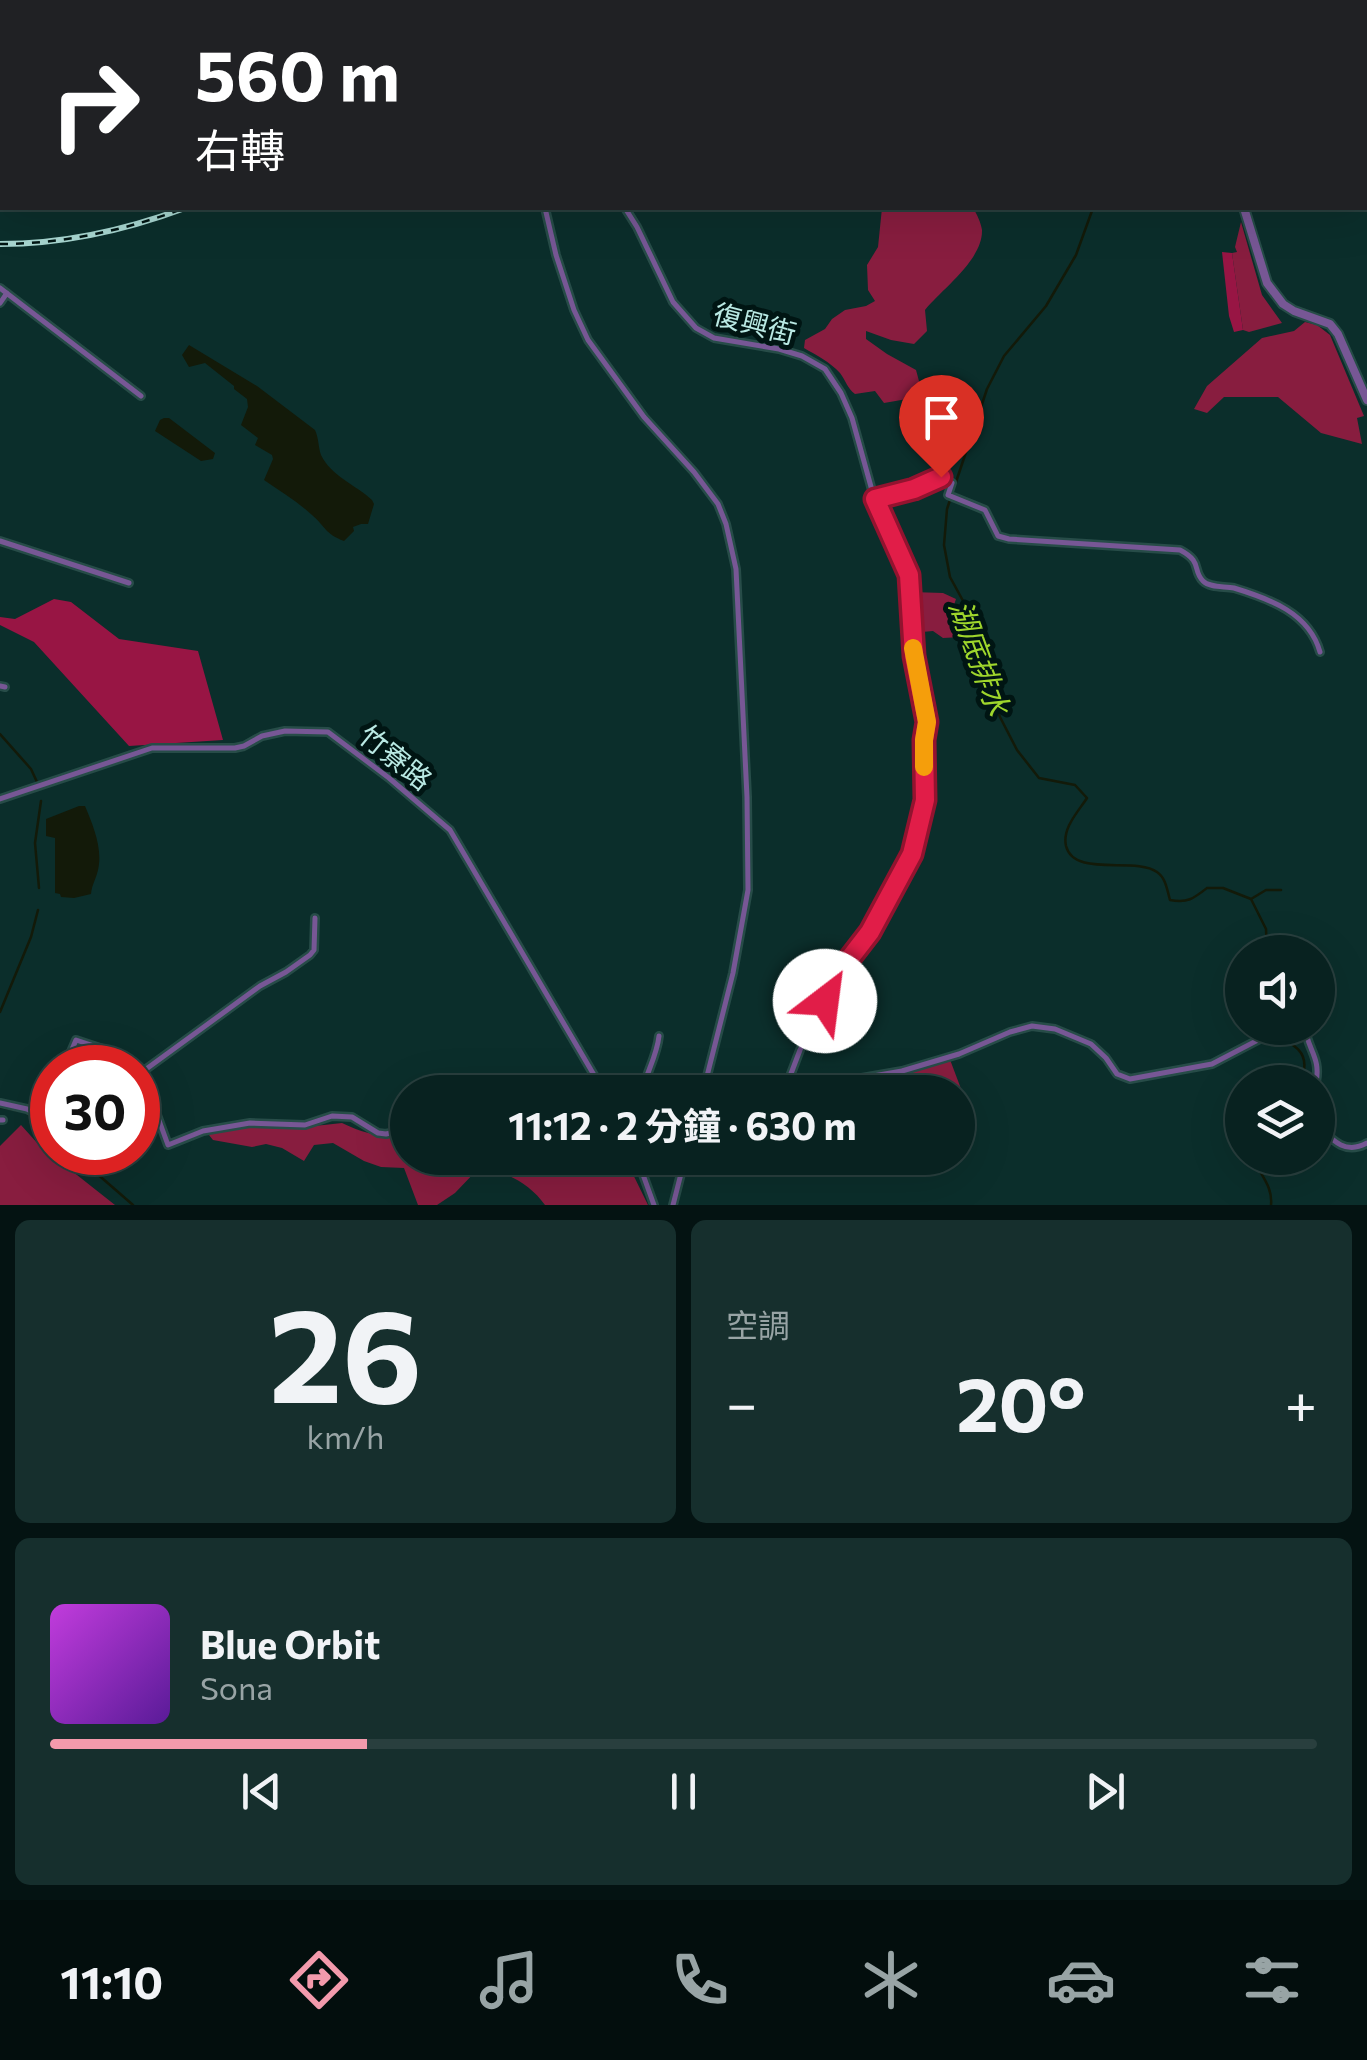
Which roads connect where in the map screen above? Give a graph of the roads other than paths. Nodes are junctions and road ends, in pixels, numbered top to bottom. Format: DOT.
graph roads {
  1 [pos="545,210"];
  2 [pos="625,210"];
  3 [pos="1245,210"];
  4 [pos="0,288"];
  5 [pos="6,293"];
  6 [pos="0,304"];
  7 [pos="141,396"];
  8 [pos="1367,400"];
  9 [pos="875,499"];
  10 [pos="0,540"];
  11 [pos="129,584"];
  12 [pos="1320,652"];
  13 [pos="0,799"];
  14 [pos="315,918"];
  15 [pos="660,1036"];
  16 [pos="1247,1045"];
  17 [pos="160,1059"];
  18 [pos="594,1075"];
  19 [pos="647,1075"];
  20 [pos="706,1075"];
  21 [pos="790,1075"];
  22 [pos="882,1075"];
  23 [pos="0,1103"];
  24 [pos="30,1111"];
  25 [pos="160,1123"];
  26 [pos="390,1133"];
  27 [pos="1335,1142"];
  28 [pos="1367,1143"];
  29 [pos="643,1175"];
  30 [pos="681,1175"];
  31 [pos="654,1205"];
  32 [pos="674,1205"];
  1 -- 20 [label="street"];
  2 -- 9 [label="street, 復興街"];
  3 -- 8 [label="street"];
  4 -- 5 [label="street"];
  5 -- 6 [label="street"];
  5 -- 7 [label="street"];
  9 -- 12 [label="street"];
  9 -- 21 [label="street, 復興街"];
  10 -- 11 [label="street"];
  13 -- 18 [label="street, 竹寮路"];
  14 -- 17 [label="street"];
  15 -- 19 [label="street"];
  16 -- 22 [label="street"];
  23 -- 24 [label="street"];
  25 -- 26 [label="street"];
  27 -- 28 [label="street"];
  29 -- 31 [label="street"];
  30 -- 32 [label="street"];
}
